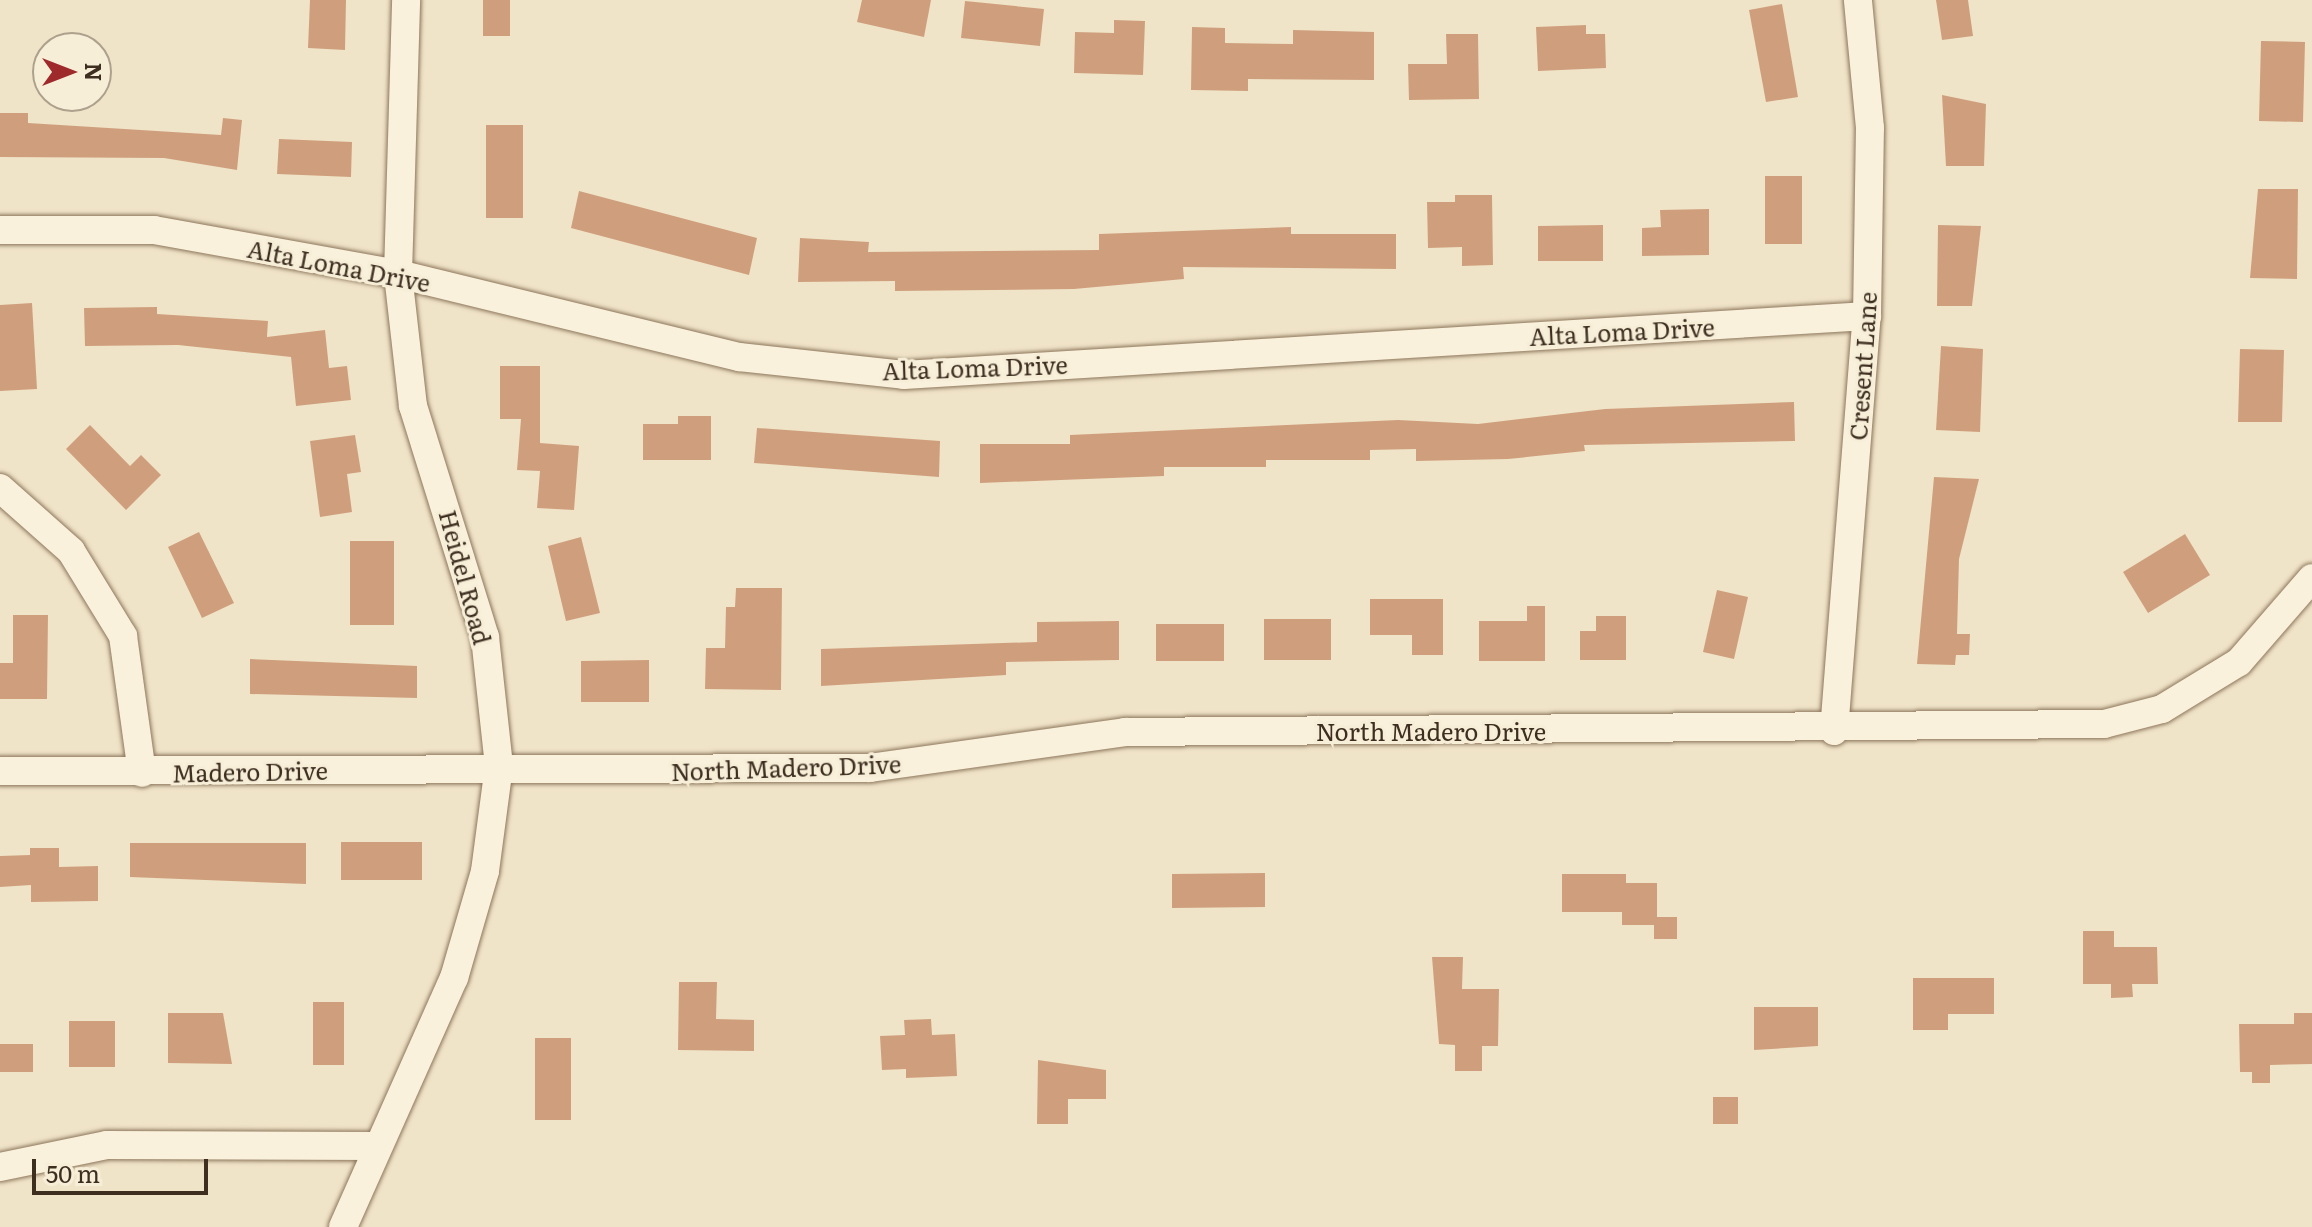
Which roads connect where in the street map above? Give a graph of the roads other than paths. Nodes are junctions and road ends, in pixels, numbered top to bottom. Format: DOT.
graph roads {
  1 [pos="406,0"];
  2 [pos="1858,0"];
  3 [pos="0,230"];
  4 [pos="398,274"];
  5 [pos="1867,316"];
  6 [pos="0,488"];
  7 [pos="2312,578"];
  8 [pos="1834,731"];
  9 [pos="499,766"];
  10 [pos="0,771"];
  11 [pos="142,773"];
  12 [pos="375,1146"];
  13 [pos="0,1167"];
  14 [pos="343,1227"];
  1 -- 4 [label="street, Heidel Road"];
  2 -- 5 [label="street, Cresent Lane"];
  3 -- 4 [label="street, Alta Loma Drive"];
  4 -- 5 [label="street, Alta Loma Drive"];
  4 -- 9 [label="street, Heidel Road"];
  5 -- 8 [label="street, Cresent Lane"];
  6 -- 11 [label="street"];
  7 -- 8 [label="street, North Madero Drive"];
  8 -- 9 [label="street, North Madero Drive"];
  9 -- 11 [label="street, Madero Drive"];
  9 -- 12 [label="street, Heidel Road"];
  10 -- 11 [label="street, Madero Drive"];
  12 -- 13 [label="street"];
  12 -- 14 [label="street, Heidel Road"];
}
